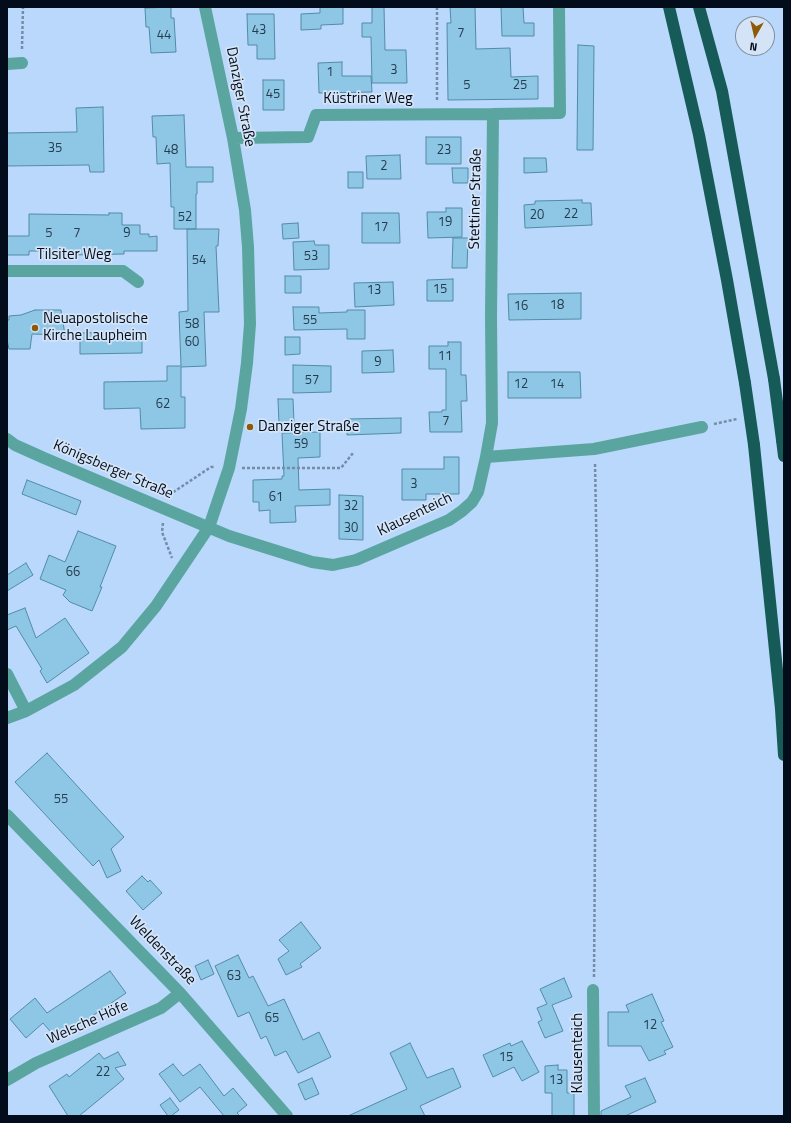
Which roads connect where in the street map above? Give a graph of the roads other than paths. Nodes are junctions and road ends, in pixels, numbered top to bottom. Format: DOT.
graph roads {
  1 [pos="205,7"];
  2 [pos="559,7"];
  3 [pos="668,7"];
  4 [pos="699,7"];
  5 [pos="22,63"];
  6 [pos="7,64"];
  7 [pos="494,114"];
  8 [pos="233,138"];
  9 [pos="7,271"];
  10 [pos="138,282"];
  11 [pos="702,427"];
  12 [pos="7,439"];
  13 [pos="784,456"];
  14 [pos="486,457"];
  15 [pos="209,527"];
  16 [pos="7,674"];
  17 [pos="26,711"];
  18 [pos="7,718"];
  19 [pos="784,755"];
  20 [pos="7,815"];
  21 [pos="594,990"];
  22 [pos="180,993"];
  23 [pos="7,1080"];
  24 [pos="287,1116"];
  25 [pos="594,1116"];
  1 -- 8 [label="street, Danziger Straße"];
  2 -- 7 [label="street"];
  3 -- 19 [label="highway, bridge"];
  4 -- 13 [label="highway, bridge"];
  5 -- 6 [label="street"];
  7 -- 8 [label="street, Küstriner Weg"];
  7 -- 14 [label="street, Stettiner Straße"];
  8 -- 15 [label="street, Danziger Straße"];
  9 -- 10 [label="street, Tilsiter Weg"];
  11 -- 14 [label="street"];
  12 -- 15 [label="street, Königsberger Straße"];
  14 -- 15 [label="street, Klausenteich"];
  15 -- 17 [label="street, Danziger Straße"];
  16 -- 17 [label="street"];
  17 -- 18 [label="street, Danziger Straße"];
  20 -- 22 [label="street, Weldenstraße"];
  21 -- 25 [label="street, Klausenteich"];
  22 -- 23 [label="street, Welsche Höfe"];
  22 -- 24 [label="street, Weldenstraße"];
}
